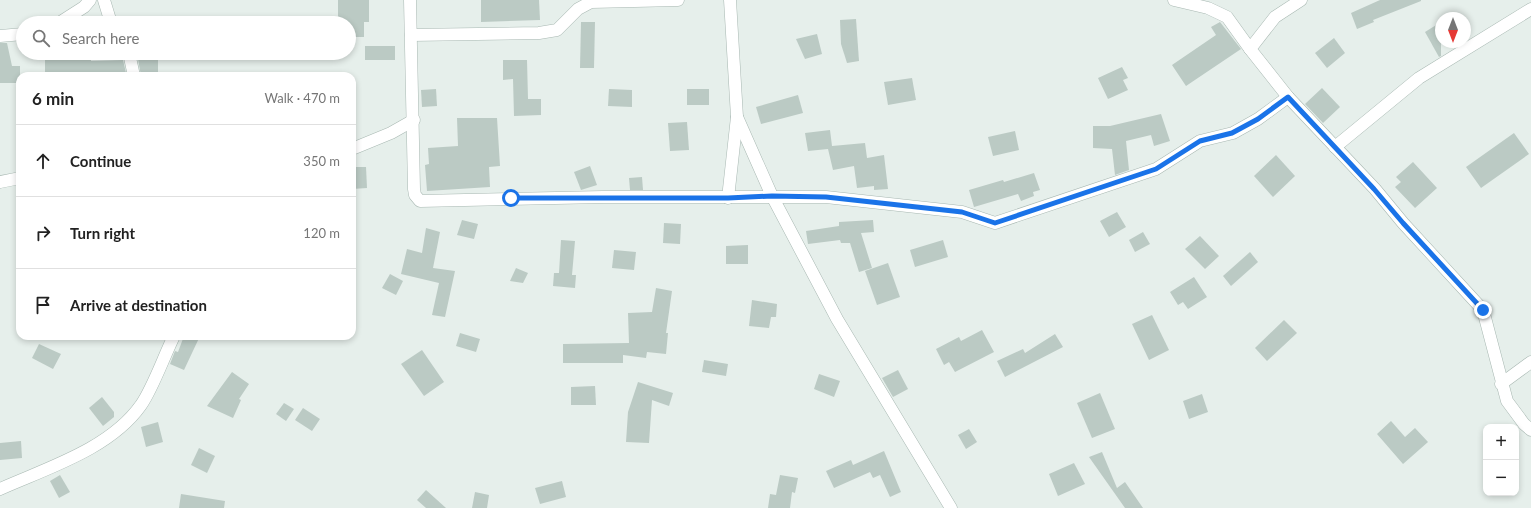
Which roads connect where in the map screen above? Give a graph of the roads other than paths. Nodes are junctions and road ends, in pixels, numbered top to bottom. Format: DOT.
graph roads {
  1 [pos="90,0"];
  2 [pos="104,0"];
  3 [pos="410,0"];
  4 [pos="678,0"];
  5 [pos="730,0"];
  6 [pos="1174,0"];
  7 [pos="1301,0"];
  8 [pos="1528,6"];
  9 [pos="70,16"];
  10 [pos="109,16"];
  11 [pos="16,35"];
  12 [pos="411,35"];
  13 [pos="0,36"];
  14 [pos="1250,49"];
  15 [pos="131,60"];
  16 [pos="133,72"];
  17 [pos="1288,97"];
  18 [pos="737,117"];
  19 [pos="414,120"];
  20 [pos="356,147"];
  21 [pos="1335,147"];
  22 [pos="16,179"];
  23 [pos="0,182"];
  24 [pos="772,196"];
  25 [pos="728,198"];
  26 [pos="172,340"];
  27 [pos="1531,362"];
  28 [pos="1502,384"];
  29 [pos="1531,430"];
  30 [pos="0,489"];
  31 [pos="952,508"];
  1 -- 9 [label="street"];
  2 -- 10 [label="street"];
  3 -- 12 [label="street"];
  4 -- 12 [label="street"];
  5 -- 18 [label="street"];
  6 -- 14 [label="street"];
  7 -- 14 [label="street"];
  8 -- 21 [label="street"];
  11 -- 13 [label="street"];
  12 -- 19 [label="street"];
  14 -- 17 [label="street"];
  15 -- 16 [label="street"];
  17 -- 21 [label="street"];
  17 -- 24 [label="street"];
  18 -- 24 [label="street"];
  18 -- 25 [label="street"];
  19 -- 20 [label="street"];
  19 -- 25 [label="street"];
  21 -- 28 [label="street"];
  22 -- 23 [label="street"];
  24 -- 25 [label="street"];
  24 -- 31 [label="street"];
  26 -- 30 [label="street"];
  27 -- 28 [label="street"];
  28 -- 29 [label="street"];
}
